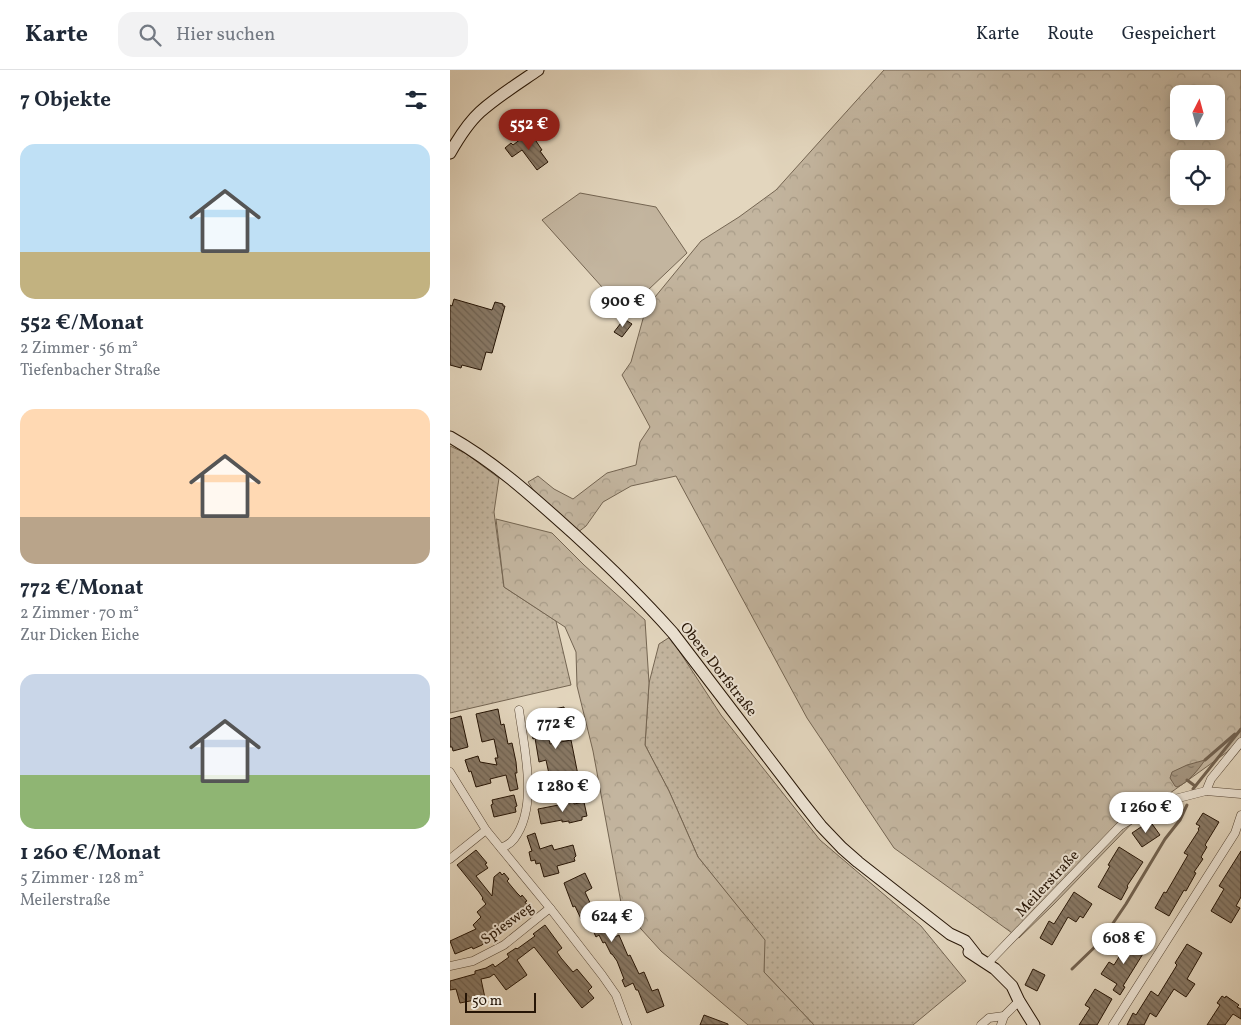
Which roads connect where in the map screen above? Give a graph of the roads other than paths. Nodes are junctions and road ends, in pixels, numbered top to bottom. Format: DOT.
graph roads {
  1 [pos="538,70"];
  2 [pos="452,146"];
  3 [pos="450,437"];
  4 [pos="519,710"];
  5 [pos="1241,742"];
  6 [pos="450,772"];
  7 [pos="1206,791"];
  8 [pos="1241,794"];
  9 [pos="1241,815"];
  10 [pos="486,830"];
  11 [pos="501,848"];
  12 [pos="450,859"];
  13 [pos="550,908"];
  14 [pos="987,964"];
  15 [pos="450,966"];
  16 [pos="1019,1001"];
  17 [pos="1004,1016"];
  18 [pos="627,1025"];
  19 [pos="981,1025"];
  20 [pos="1001,1025"];
  21 [pos="1034,1025"];
  22 [pos="1112,1025"];
  1 -- 2 [label="street"];
  3 -- 14 [label="street, Obere Dorfstraße"];
  4 -- 11 [label="street"];
  5 -- 7 [label="street"];
  6 -- 10 [label="street"];
  7 -- 8 [label="street, Meilerstraße"];
  7 -- 14 [label="street, Meilerstraße"];
  9 -- 22 [label="street"];
  10 -- 11 [label="street"];
  10 -- 12 [label="street"];
  11 -- 13 [label="street"];
  13 -- 15 [label="street, Spiesweg"];
  13 -- 18 [label="street"];
  14 -- 16 [label="street, Obere Dorfstraße"];
  16 -- 17 [label="street"];
  16 -- 21 [label="street, Obere Dorfstraße"];
  17 -- 19 [label="street"];
  17 -- 20 [label="street"];
}
